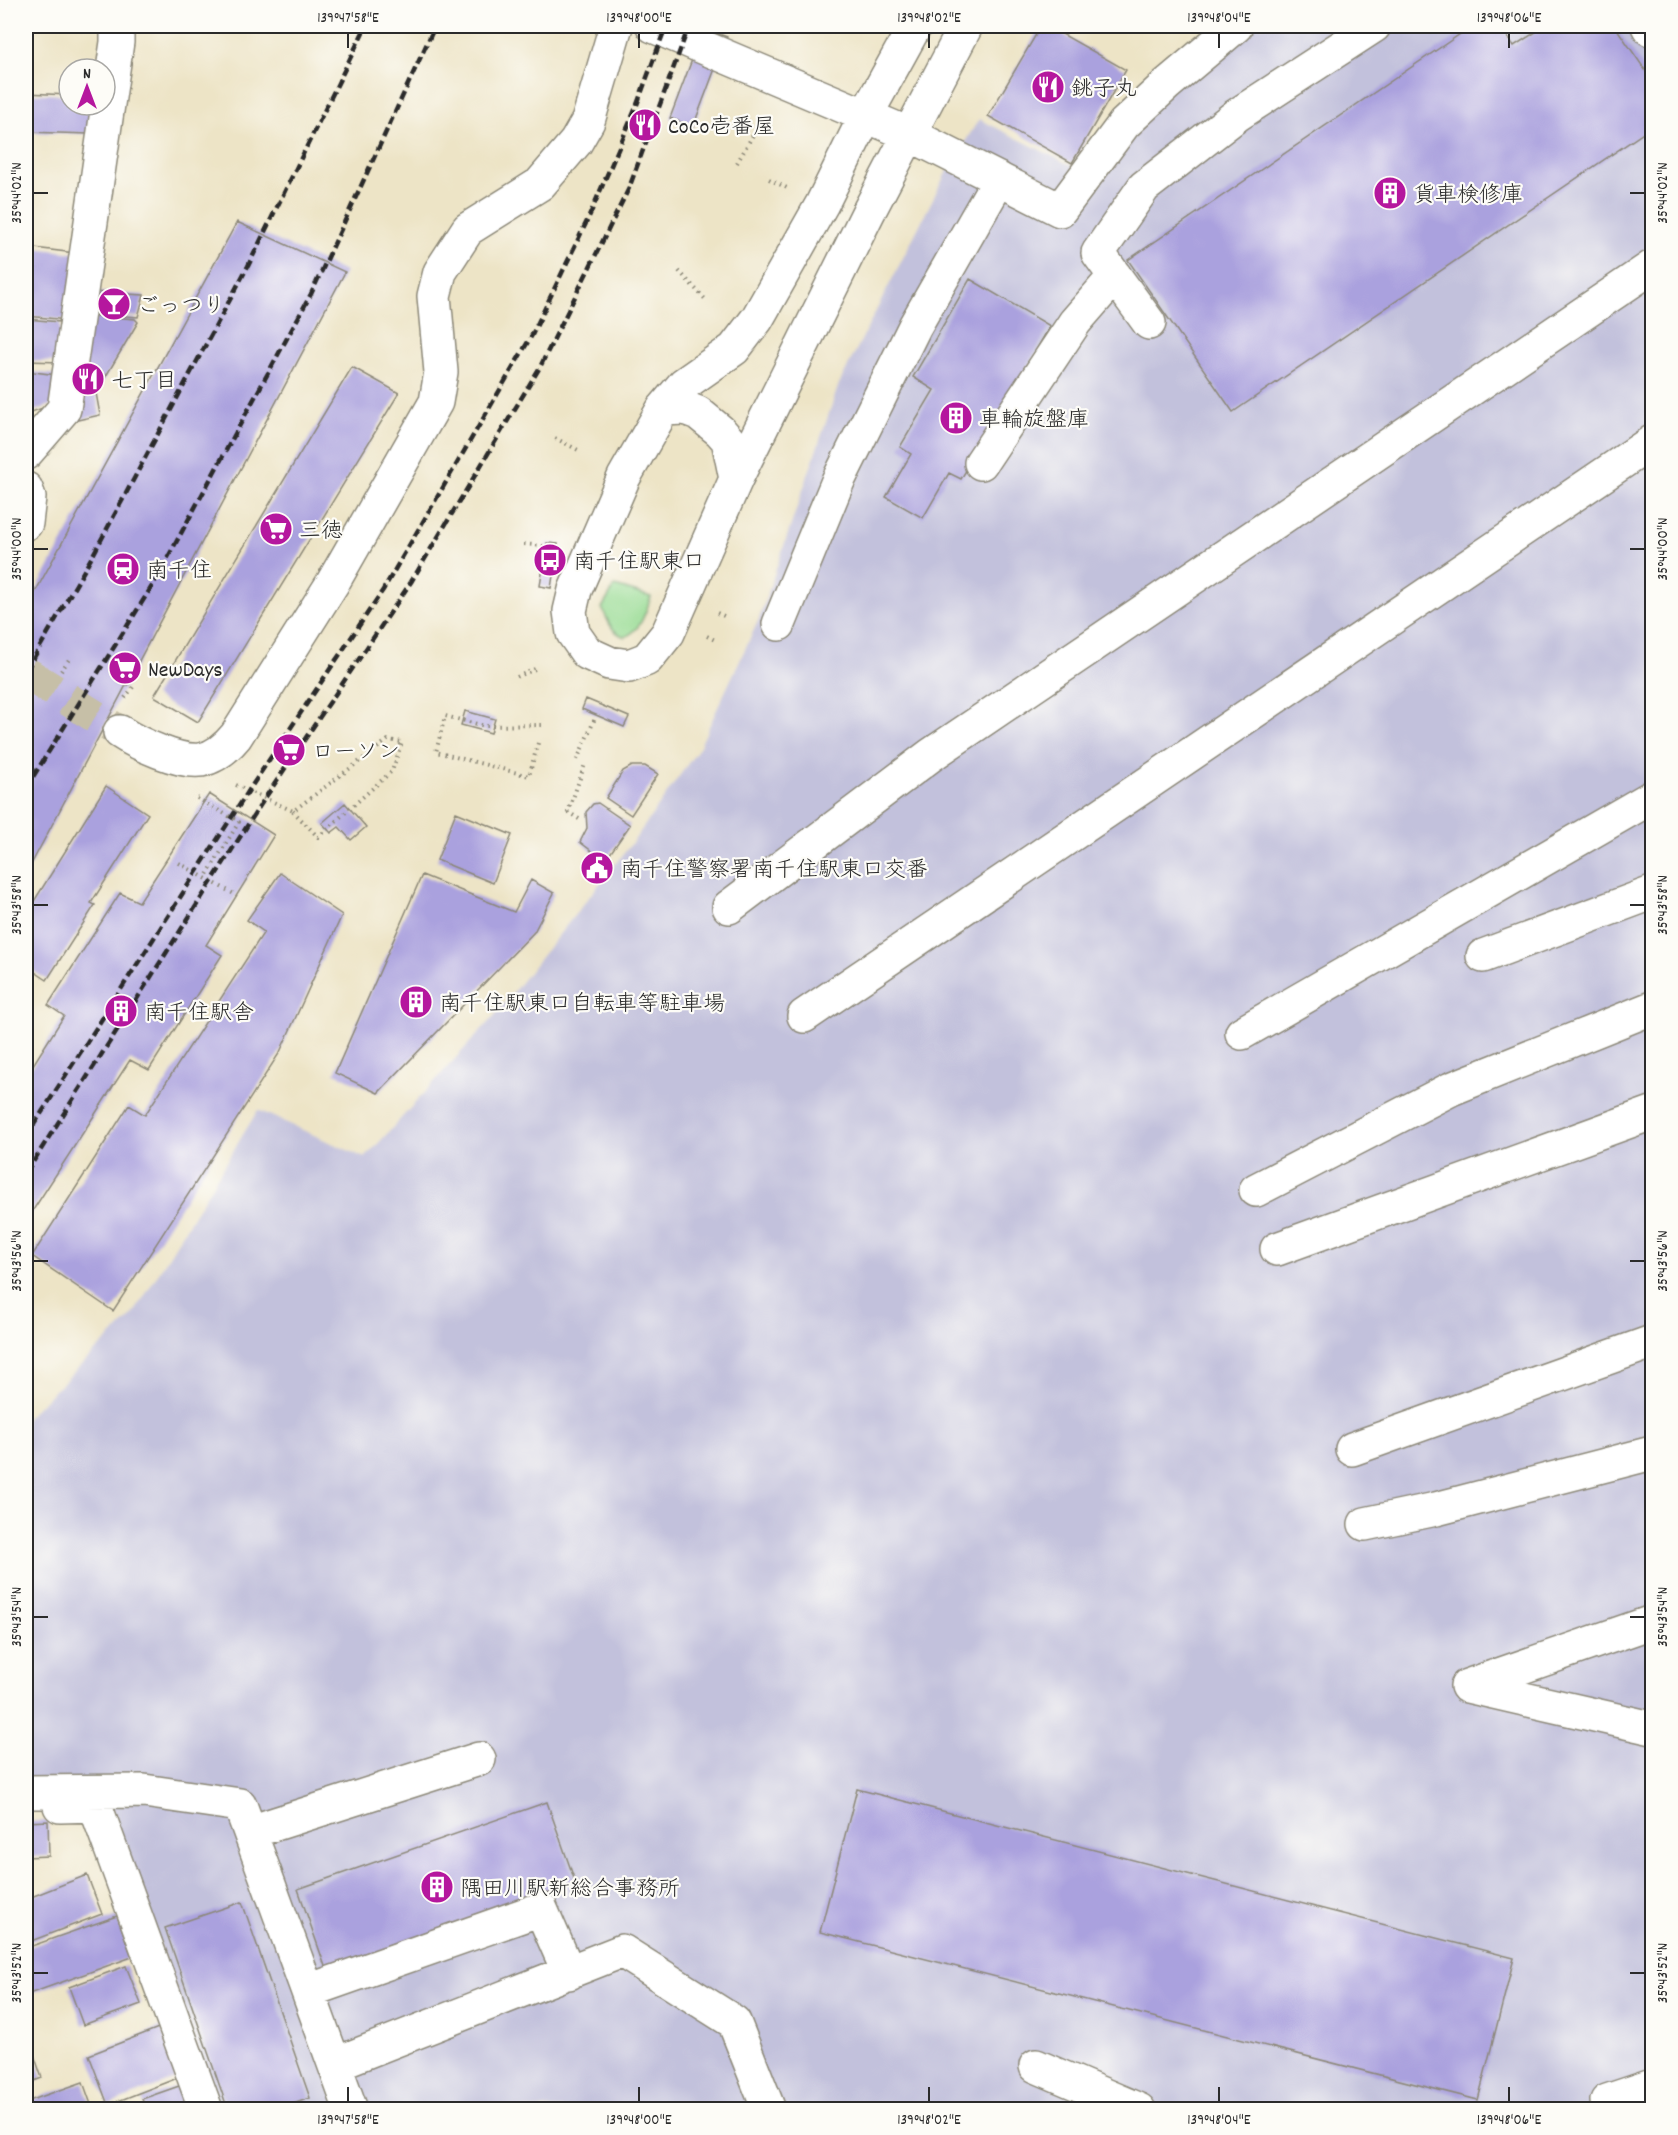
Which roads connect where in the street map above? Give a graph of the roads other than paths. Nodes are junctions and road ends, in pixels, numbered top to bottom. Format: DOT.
graph roads {
  1 [pos="117,26"];
  2 [pos="616,26"];
  3 [pos="652,26"];
  4 [pos="915,26"];
  5 [pos="966,26"];
  6 [pos="1236,26"];
  7 [pos="1374,26"];
  8 [pos="1648,26"];
  9 [pos="1653,27"];
  10 [pos="866,115"];
  11 [pos="909,134"];
  12 [pos="999,180"];
  13 [pos="1653,267"];
  14 [pos="1115,276"];
  15 [pos="1149,323"];
  16 [pos="663,409"];
  17 [pos="1653,442"];
  18 [pos="26,453"];
  19 [pos="981,463"];
  20 [pos="736,479"];
  21 [pos="26,489"];
  22 [pos="26,523"];
  23 [pos="779,624"];
  24 [pos="120,732"];
  25 [pos="1653,797"];
  26 [pos="1653,892"];
  27 [pos="729,907"];
  28 [pos="1483,956"];
  29 [pos="1653,1008"];
  30 [pos="804,1016"];
  31 [pos="1242,1033"];
  32 [pos="1653,1113"];
  33 [pos="1256,1190"];
  34 [pos="1277,1249"];
  35 [pos="1653,1342"];
  36 [pos="1352,1449"];
  37 [pos="1653,1453"];
  38 [pos="1365,1524"];
  39 [pos="1653,1622"];
  40 [pos="1653,1728"];
  41 [pos="479,1759"];
  42 [pos="26,1792"];
  43 [pos="26,1806"];
  44 [pos="250,1832"];
  45 [pos="568,1973"];
  46 [pos="308,1991"];
  47 [pos="334,2064"];
  48 [pos="1036,2066"];
  49 [pos="1653,2086"];
  50 [pos="1600,2107"];
  51 [pos="206,2109"];
  52 [pos="351,2109"];
  53 [pos="769,2109"];
  54 [pos="1139,2109"];
  1 -- 18 [label="street"];
  2 -- 24 [label="street"];
  3 -- 10 [label="street"];
  4 -- 10 [label="street"];
  5 -- 11 [label="street"];
  6 -- 12 [label="street"];
  7 -- 14 [label="street"];
  8 -- 9 [label="street"];
  10 -- 11 [label="street"];
  10 -- 16 [label="street"];
  11 -- 12 [label="street"];
  11 -- 20 [label="street"];
  12 -- 23 [label="street"];
  13 -- 27 [label="street"];
  14 -- 15 [label="street"];
  14 -- 19 [label="street"];
  16 -- 20 [label="street"];
  16 -- 20 [label="street"];
  17 -- 30 [label="street"];
  21 -- 22 [label="street"];
  25 -- 31 [label="street"];
  26 -- 28 [label="street"];
  29 -- 33 [label="street"];
  32 -- 34 [label="street"];
  35 -- 36 [label="street"];
  37 -- 38 [label="street"];
  39 -- 40 [label="street"];
  41 -- 44 [label="street"];
  42 -- 44 [label="street"];
  43 -- 51 [label="street"];
  44 -- 46 [label="street"];
  45 -- 46 [label="street"];
  45 -- 47 [label="street"];
  45 -- 53 [label="street"];
  46 -- 47 [label="street"];
  47 -- 52 [label="street"];
  48 -- 54 [label="street"];
  49 -- 50 [label="street"];
}
